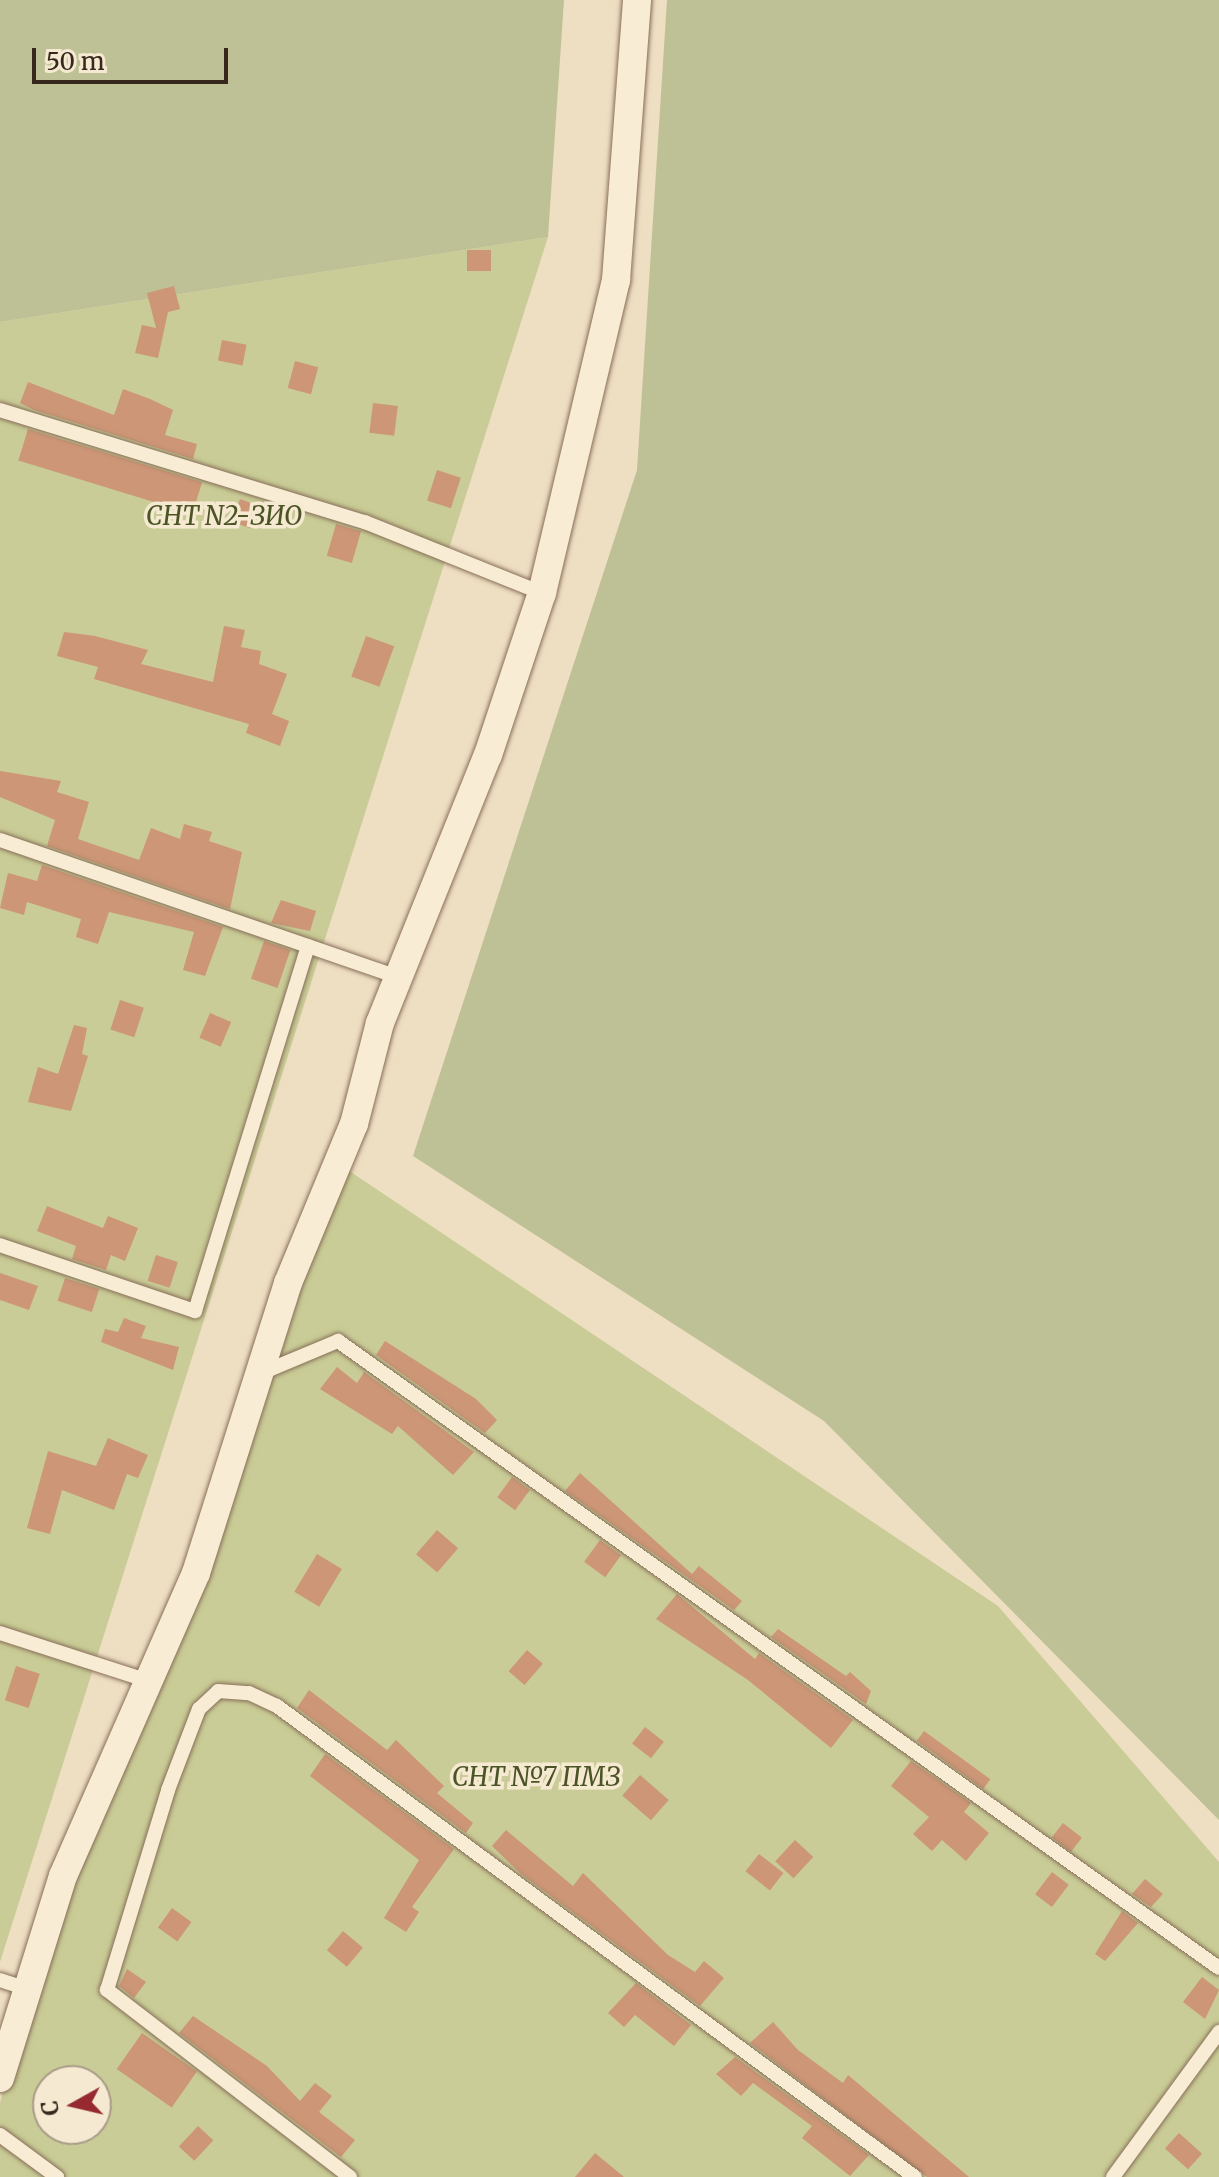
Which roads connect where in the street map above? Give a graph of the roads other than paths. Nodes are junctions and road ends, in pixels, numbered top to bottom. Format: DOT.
graph roads {
  1 [pos="637,0"];
  2 [pos="0,410"];
  3 [pos="542,593"];
  4 [pos="0,840"];
  5 [pos="308,946"];
  6 [pos="398,977"];
  7 [pos="0,1245"];
  8 [pos="259,1374"];
  9 [pos="0,1633"];
  10 [pos="149,1681"];
  11 [pos="1219,1968"];
  12 [pos="0,1980"];
  13 [pos="28,1989"];
  14 [pos="1219,2032"];
  15 [pos="0,2078"];
  16 [pos="0,2135"];
  17 [pos="57,2177"];
  18 [pos="350,2177"];
  19 [pos="915,2177"];
  20 [pos="1113,2177"];
  1 -- 3 [label="street"];
  2 -- 3 [label="lane"];
  3 -- 6 [label="street"];
  4 -- 5 [label="lane"];
  5 -- 6 [label="lane"];
  5 -- 7 [label="lane"];
  6 -- 8 [label="street"];
  8 -- 10 [label="street"];
  8 -- 11 [label="lane"];
  9 -- 10 [label="lane"];
  10 -- 13 [label="street"];
  12 -- 13 [label="lane"];
  13 -- 15 [label="street"];
  14 -- 20 [label="lane"];
  16 -- 17 [label="lane"];
  18 -- 19 [label="lane"];
}
